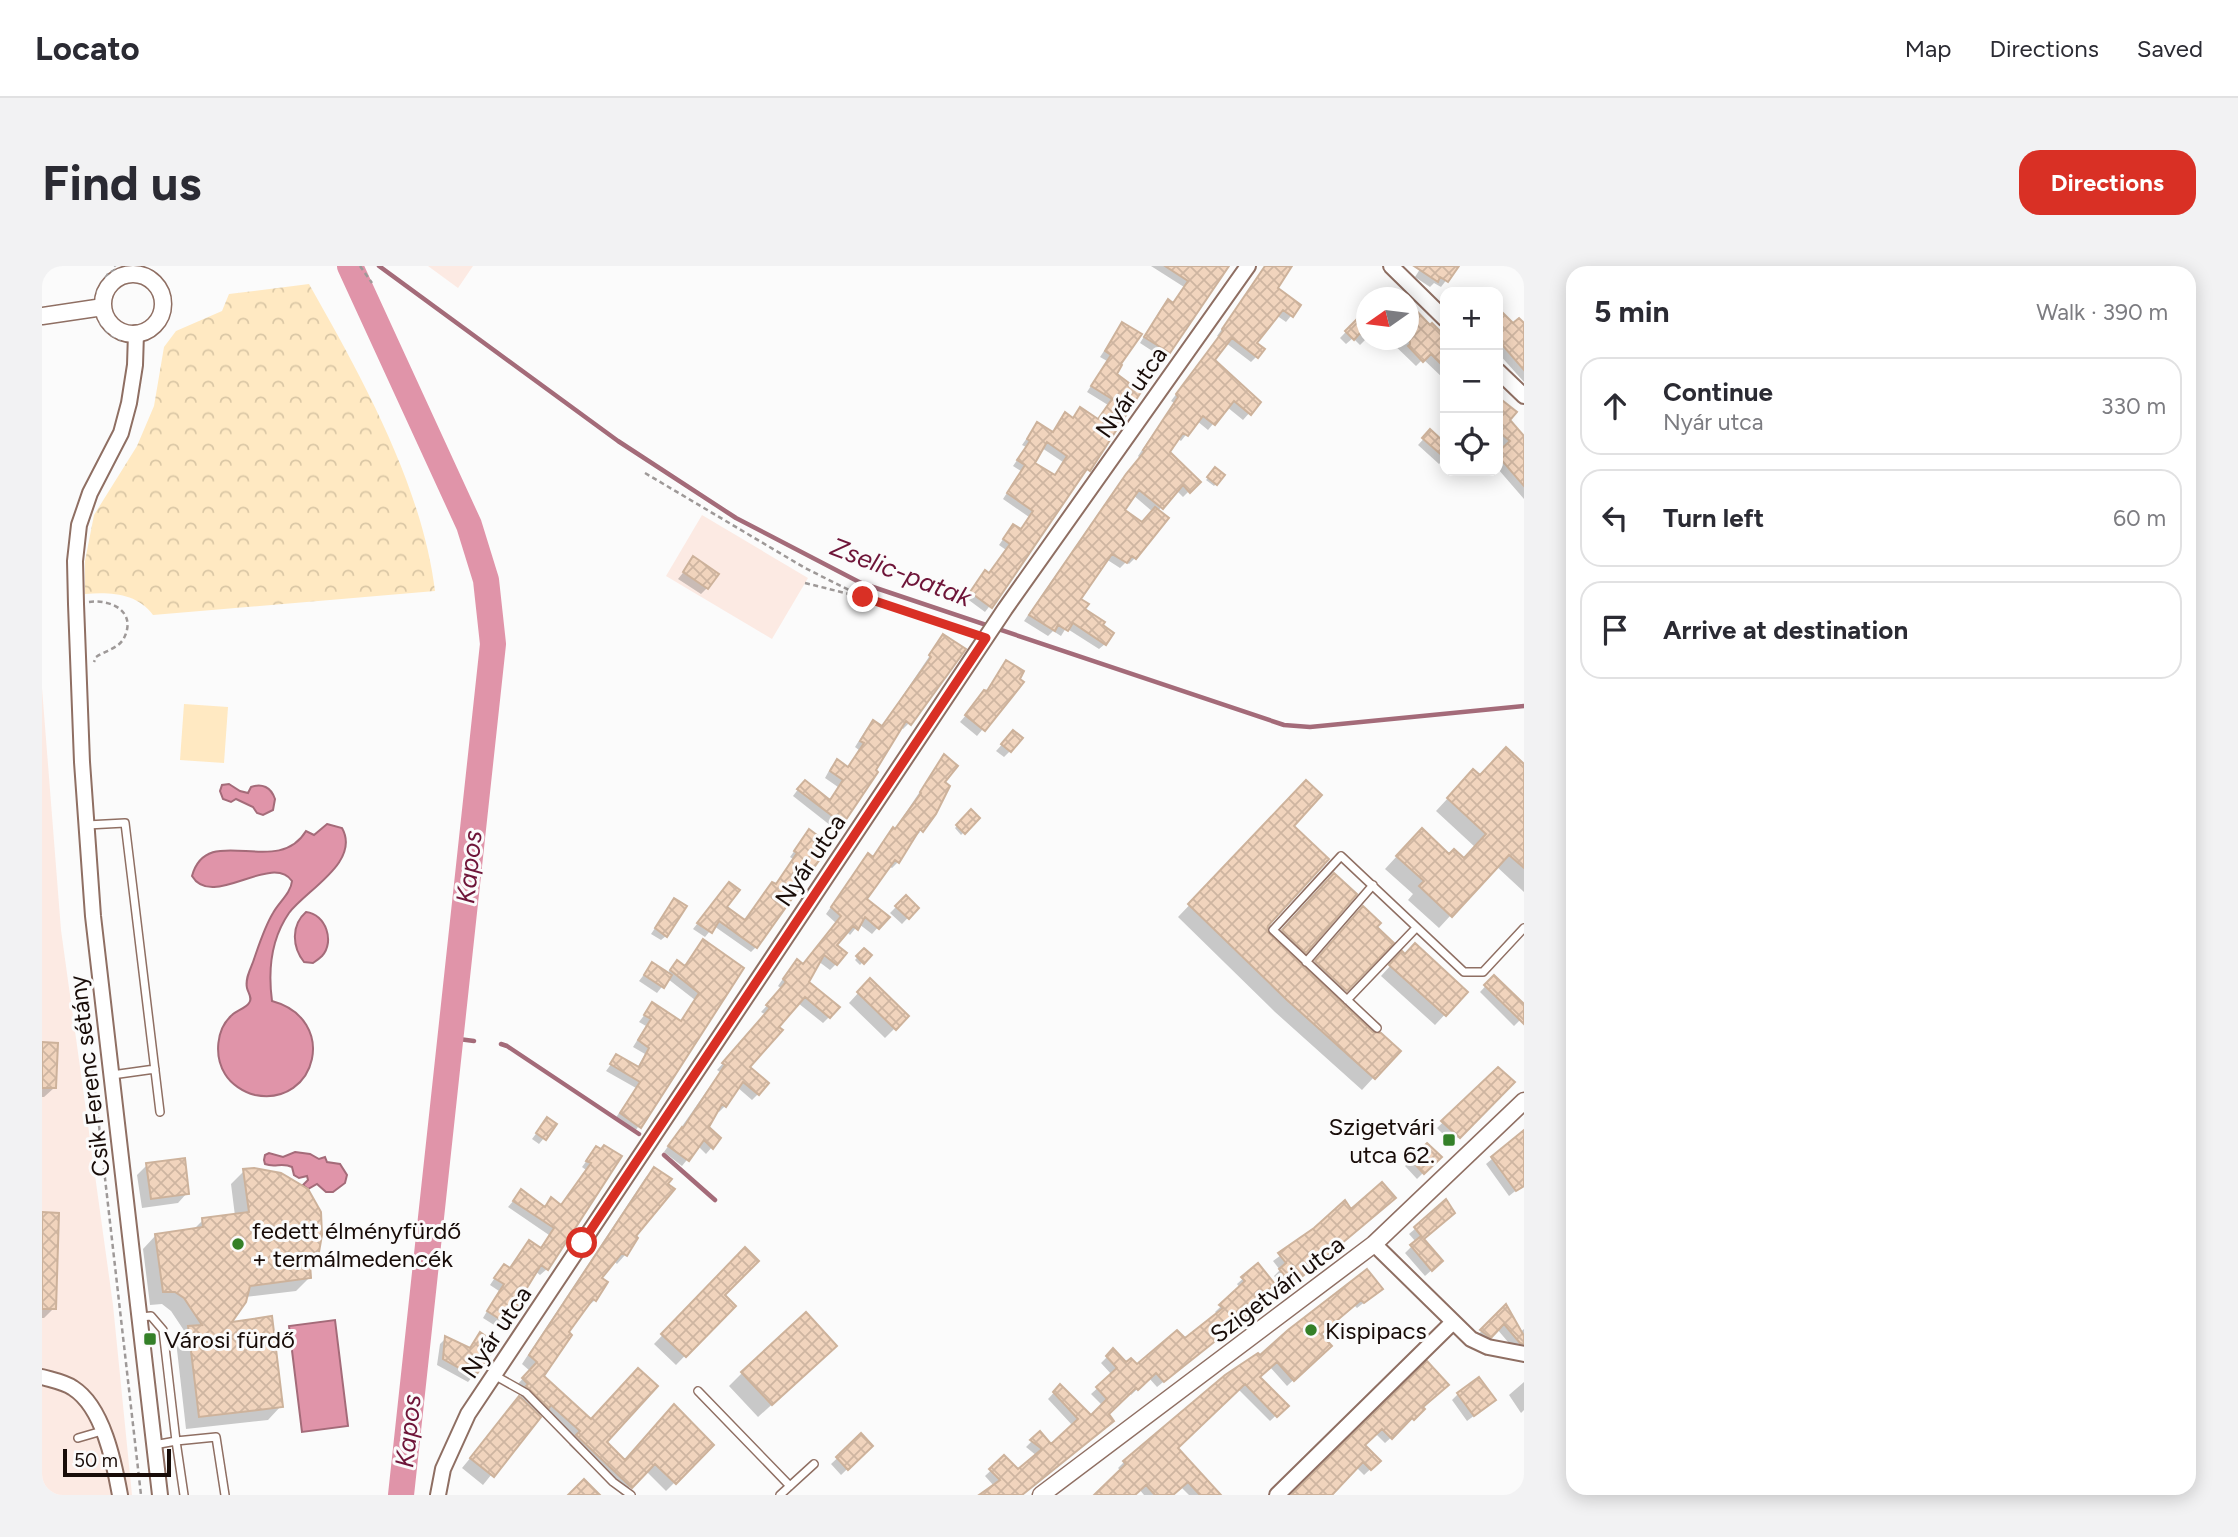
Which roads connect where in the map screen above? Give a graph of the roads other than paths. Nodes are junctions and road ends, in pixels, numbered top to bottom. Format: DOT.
graph roads {
  1 [pos="1248,266"];
  2 [pos="1391,266"];
  3 [pos="122,269"];
  4 [pos="99,302"];
  5 [pos="1440,314"];
  6 [pos="42,316"];
  7 [pos="136,333"];
  8 [pos="1503,376"];
  9 [pos="1524,397"];
  10 [pos="87,825"];
  11 [pos="1373,885"];
  12 [pos="1416,928"];
  13 [pos="1524,928"];
  14 [pos="1306,962"];
  15 [pos="1347,1000"];
  16 [pos="1377,1028"];
  17 [pos="155,1069"];
  18 [pos="111,1076"];
  19 [pos="1524,1101"];
  20 [pos="160,1112"];
  21 [pos="1374,1244"];
  22 [pos="140,1317"];
  23 [pos="1454,1322"];
  24 [pos="1524,1354"];
  25 [pos="494,1375"];
  26 [pos="42,1377"];
  27 [pos="698,1391"];
  28 [pos="102,1431"];
  29 [pos="78,1438"];
  30 [pos="176,1441"];
  31 [pos="154,1445"];
  32 [pos="814,1464"];
  33 [pos="790,1486"];
  34 [pos="120,1495"];
  35 [pos="160,1495"];
  36 [pos="184,1495"];
  37 [pos="225,1495"];
  38 [pos="439,1495"];
  39 [pos="631,1495"];
  40 [pos="780,1495"];
  41 [pos="1041,1495"];
  42 [pos="1277,1495"];
  1 -- 25 [label="street, Nyár utca"];
  2 -- 5 [label="street"];
  3 -- 4 [label="street"];
  3 -- 7 [label="street"];
  4 -- 6 [label="street"];
  4 -- 7 [label="street"];
  7 -- 10 [label="street, Csik Ferenc sétány"];
  8 -- 9 [label="street"];
  10 -- 17 [label="lane"];
  10 -- 18 [label="street, Csik Ferenc sétány"];
  11 -- 12 [label="lane"];
  11 -- 14 [label="lane"];
  11 -- 14 [label="lane"];
  12 -- 13 [label="lane"];
  12 -- 15 [label="lane"];
  14 -- 15 [label="lane"];
  15 -- 16 [label="lane"];
  17 -- 18 [label="lane"];
  17 -- 20 [label="lane"];
  18 -- 22 [label="street, Csik Ferenc sétány"];
  19 -- 21 [label="street, Szigetvári utca"];
  21 -- 23 [label="street"];
  21 -- 41 [label="street, Szigetvári utca"];
  22 -- 30 [label="lane"];
  22 -- 31 [label="street, Csik Ferenc sétány"];
  23 -- 24 [label="street"];
  23 -- 42 [label="street"];
  25 -- 38 [label="street, Nyár utca"];
  25 -- 39 [label="lane"];
  26 -- 28 [label="street"];
  27 -- 33 [label="lane"];
  28 -- 29 [label="lane"];
  28 -- 34 [label="street"];
  30 -- 31 [label="lane"];
  30 -- 36 [label="lane"];
  30 -- 37 [label="lane"];
  31 -- 35 [label="street, Csik Ferenc sétány"];
  32 -- 33 [label="lane"];
  33 -- 40 [label="lane"];
}
